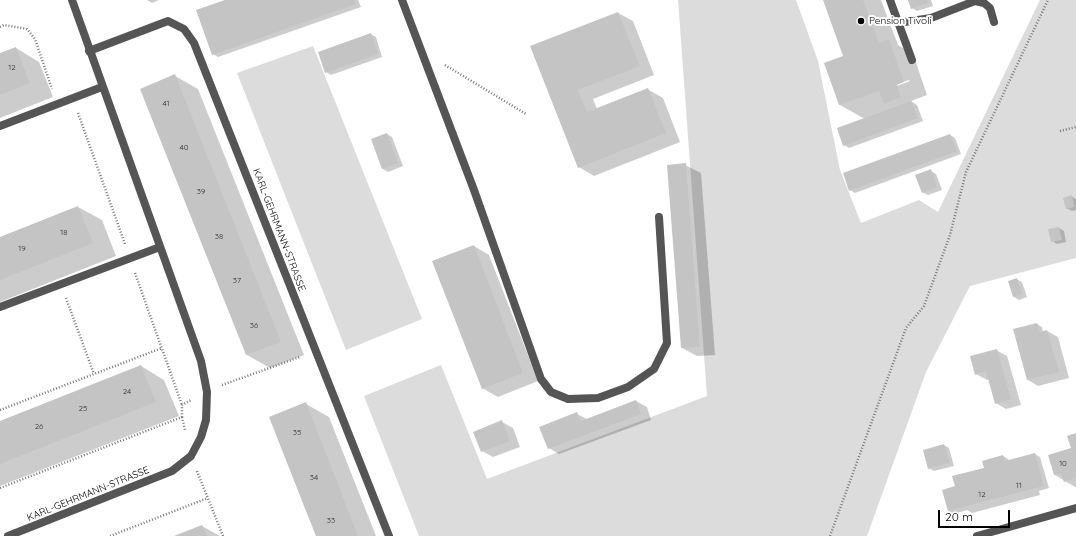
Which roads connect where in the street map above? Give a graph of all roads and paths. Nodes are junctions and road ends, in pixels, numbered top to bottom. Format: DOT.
graph roads {
  1 [pos="72,0"];
  2 [pos="402,0"];
  3 [pos="890,0"];
  4 [pos="1048,0"];
  5 [pos="994,22"];
  6 [pos="898,23"];
  7 [pos="0,27"];
  8 [pos="421,50"];
  9 [pos="89,51"];
  10 [pos="912,60"];
  11 [pos="102,87"];
  12 [pos="57,104"];
  13 [pos="526,114"];
  14 [pos="0,126"];
  15 [pos="1076,127"];
  16 [pos="1060,131"];
  17 [pos="659,217"];
  18 [pos="160,247"];
  19 [pos="61,285"];
  20 [pos="0,307"];
  21 [pos="162,348"];
  22 [pos="316,351"];
  23 [pos="94,374"];
  24 [pos="207,392"];
  25 [pos="0,410"];
  26 [pos="191,456"];
  27 [pos="0,488"];
  28 [pos="208,498"];
  29 [pos="1076,508"];
  30 [pos="8,536"];
  31 [pos="110,536"];
  32 [pos="223,536"];
  33 [pos="389,536"];
  34 [pos="830,536"];
  35 [pos="977,536"];
  1 -- 9 [label="street, KARL-GEHRMANN-STRASSE"];
  2 -- 8 [label="street"];
  3 -- 6 [label="street"];
  4 -- 34 [label="path"];
  5 -- 6 [label="street"];
  6 -- 10 [label="street"];
  7 -- 12 [label="path"];
  8 -- 13 [label="path"];
  8 -- 17 [label="street"];
  9 -- 11 [label="street, KARL-GEHRMANN-STRASSE"];
  9 -- 22 [label="street, KARL-GEHRMANN-STRASSE"];
  11 -- 12 [label="street"];
  11 -- 18 [label="street, KARL-GEHRMANN-STRASSE"];
  12 -- 14 [label="street"];
  15 -- 16 [label="path"];
  18 -- 19 [label="street"];
  18 -- 24 [label="street, KARL-GEHRMANN-STRASSE"];
  19 -- 20 [label="street"];
  19 -- 23 [label="path"];
  21 -- 23 [label="path"];
  22 -- 24 [label="path"];
  22 -- 33 [label="street, KARL-GEHRMANN-STRASSE"];
  23 -- 25 [label="path"];
  24 -- 26 [label="street, KARL-GEHRMANN-STRASSE"];
  24 -- 27 [label="path"];
  26 -- 28 [label="path"];
  26 -- 30 [label="street, KARL-GEHRMANN-STRASSE"];
  28 -- 31 [label="path"];
  28 -- 32 [label="path"];
  29 -- 35 [label="street"];
}
